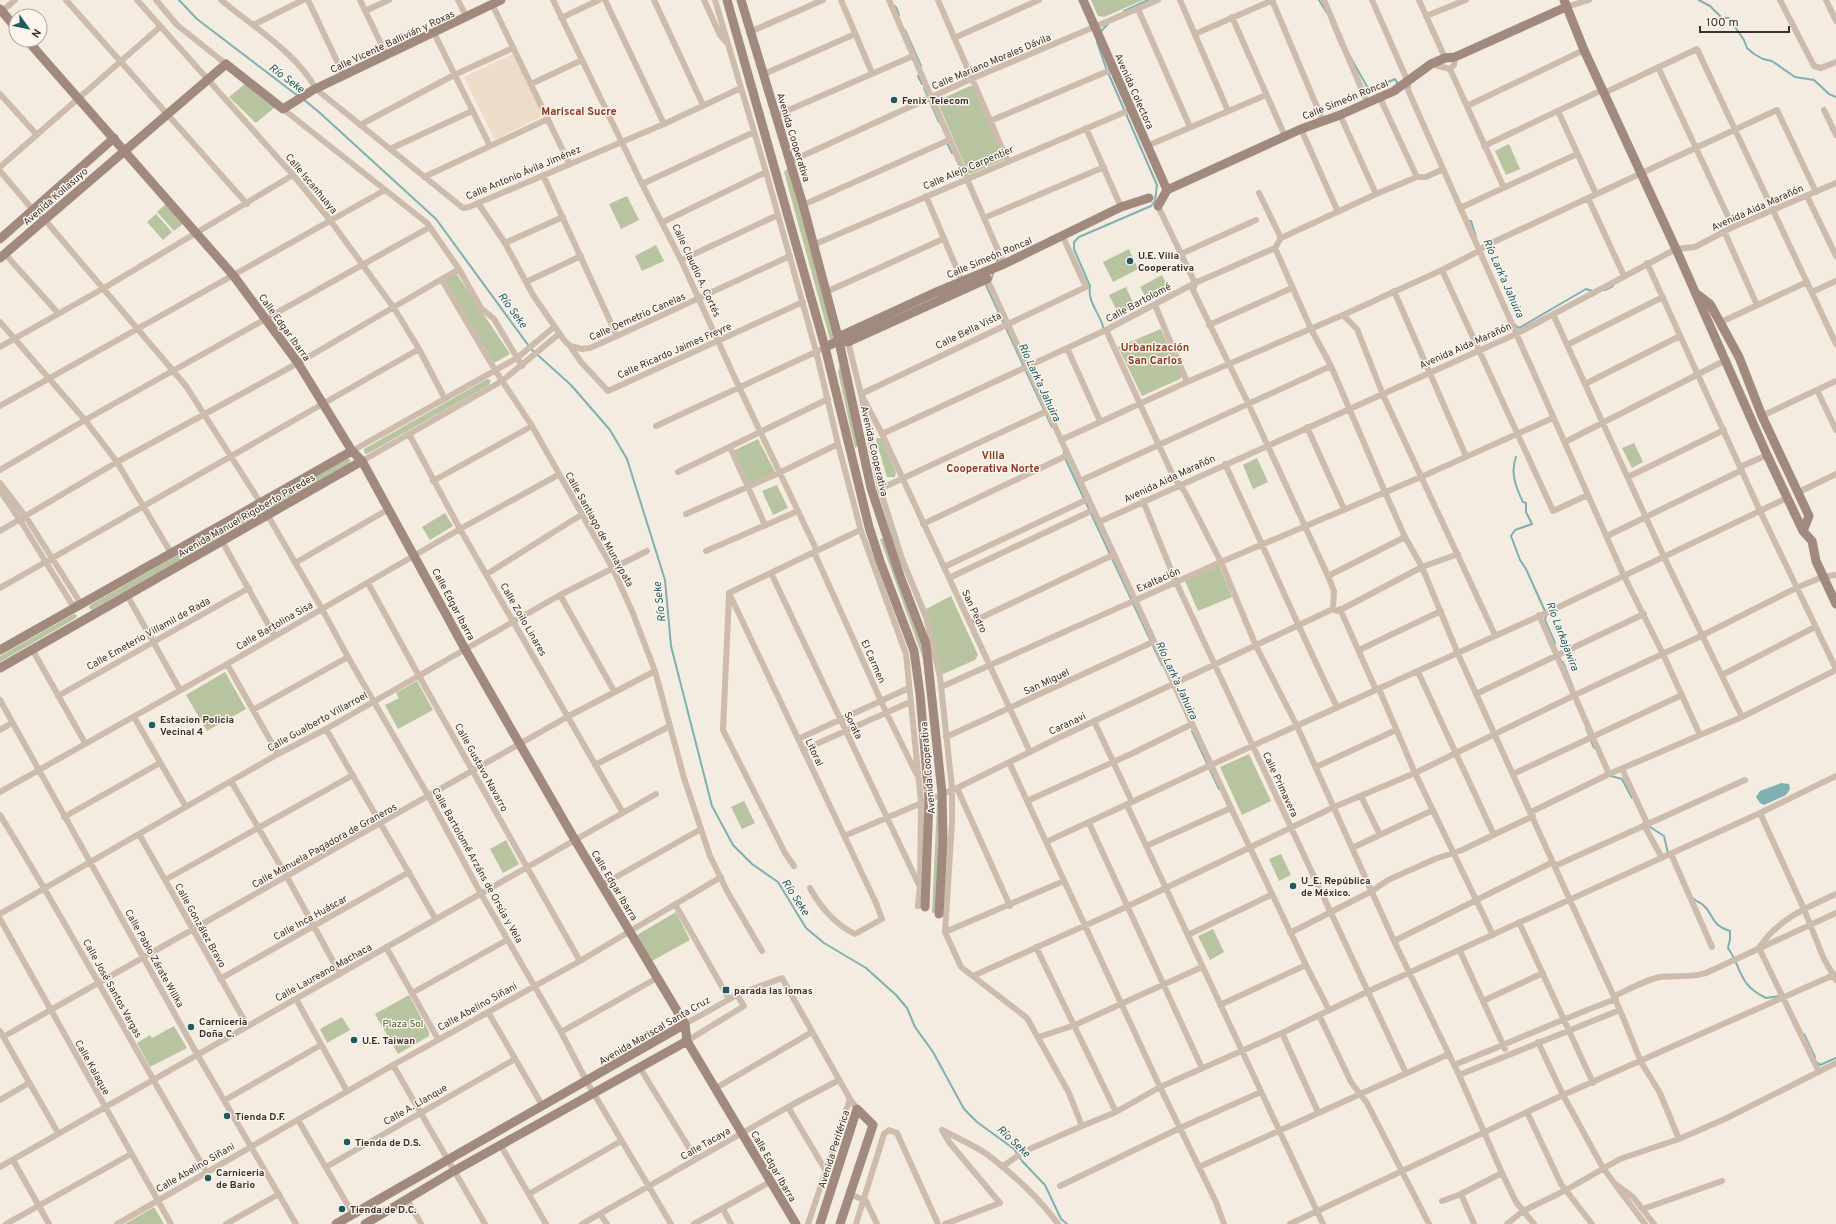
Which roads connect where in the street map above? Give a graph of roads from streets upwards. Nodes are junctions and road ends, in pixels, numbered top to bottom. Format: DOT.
graph roads {
  1 [pos="15,0"];
  2 [pos="66,0"];
  3 [pos="136,0"];
  4 [pos="156,0"];
  5 [pos="221,0"];
  6 [pos="303,0"];
  7 [pos="308,0"];
  8 [pos="360,0"];
  9 [pos="389,0"];
  10 [pos="458,0"];
  11 [pos="553,0"];
  12 [pos="599,0"];
  13 [pos="605,0"];
  14 [pos="654,0"];
  15 [pos="704,0"];
  16 [pos="715,0"];
  17 [pos="727,0"];
  18 [pos="741,0"];
  19 [pos="823,0"];
  20 [pos="841,0"];
  21 [pos="889,0"];
  22 [pos="938,0"];
  23 [pos="1039,0"];
  24 [pos="1083,0"];
  25 [pos="1158,0"];
  26 [pos="1180,0"];
  27 [pos="1273,0"];
  28 [pos="1324,0"];
  29 [pos="1372,0"];
  30 [pos="1419,0"];
  31 [pos="1465,0"];
  32 [pos="1589,0"];
  33 [pos="1780,0"];
  34 [pos="1826,0"];
  35 [pos="1032,1"];
  36 [pos="496,2"];
  37 [pos="1565,4"];
  38 [pos="1138,9"];
  39 [pos="1,11"];
  40 [pos="365,11"];
  41 [pos="1426,16"];
  42 [pos="1232,17"];
  43 [pos="467,18"];
  44 [pos="561,18"];
  45 [pos="8,19"];
  46 [pos="1836,21"];
  47 [pos="253,25"];
  48 [pos="160,27"];
  49 [pos="1095,28"];
  50 [pos="752,31"];
  51 [pos="434,34"];
  52 [pos="855,34"];
  53 [pos="1195,34"];
  54 [pos="954,38"];
  55 [pos="729,46"];
  56 [pos="34,48"];
  57 [pos="513,48"];
  58 [pos="1584,50"];
  59 [pos="387,56"];
  60 [pos="913,56"];
  61 [pos="1455,57"];
  62 [pos="1444,58"];
  63 [pos="582,60"];
  64 [pos="121,62"];
  65 [pos="1836,62"];
  66 [pos="226,64"];
  67 [pos="1431,64"];
  68 [pos="1658,67"];
  69 [pos="1113,69"];
  70 [pos="1450,69"];
  71 [pos="872,73"];
  72 [pos="764,74"];
  73 [pos="454,75"];
  74 [pos="344,76"];
  75 [pos="971,79"];
  76 [pos="208,80"];
  77 [pos="1408,82"];
  78 [pos="532,84"];
  79 [pos="741,88"];
  80 [pos="315,90"];
  81 [pos="1603,92"];
  82 [pos="0,94"];
  83 [pos="1266,95"];
  84 [pos="1379,96"];
  85 [pos="932,97"];
  86 [pos="79,99"];
  87 [pos="1367,102"];
  88 [pos="703,105"];
  89 [pos="1466,106"];
  90 [pos="283,109"];
  91 [pos="1132,109"];
  92 [pos="472,110"];
  93 [pos="1228,110"];
  94 [pos="1824,110"];
  95 [pos="1558,111"];
  96 [pos="168,115"];
  97 [pos="1340,115"];
  98 [pos="775,116"];
  99 [pos="548,119"];
  100 [pos="990,121"];
  101 [pos="1323,121"];
  102 [pos="664,124"];
  103 [pos="360,125"];
  104 [pos="1190,127"];
  105 [pos="1086,128"];
  106 [pos="1300,129"];
  107 [pos="1736,130"];
  108 [pos="754,132"];
  109 [pos="36,135"];
  110 [pos="1836,135"];
  111 [pos="1285,136"];
  112 [pos="114,138"];
  113 [pos="949,140"];
  114 [pos="622,142"];
  115 [pos="490,146"];
  116 [pos="1148,146"];
  117 [pos="1484,146"];
  118 [pos="390,149"];
  119 [pos="1696,149"];
  120 [pos="124,151"];
  121 [pos="1577,154"];
  122 [pos="789,162"];
  123 [pos="1008,162"];
  124 [pos="569,163"];
  125 [pos="0,167"];
  126 [pos="1104,167"];
  127 [pos="1444,169"];
  128 [pos="0,171"];
  129 [pos="766,172"];
  130 [pos="1641,173"];
  131 [pos="293,174"];
  132 [pos="543,175"];
  133 [pos="424,177"];
  134 [pos="1417,178"];
  135 [pos="967,179"];
  136 [pos="1836,183"];
  137 [pos="642,184"];
  138 [pos="1504,188"];
  139 [pos="385,190"];
  140 [pos="1167,190"];
  141 [pos="1816,192"];
  142 [pos="1259,193"];
  143 [pos="1376,194"];
  144 [pos="1596,194"];
  145 [pos="926,196"];
  146 [pos="1807,196"];
  147 [pos="1149,198"];
  148 [pos="1588,198"];
  149 [pos="478,203"];
  150 [pos="247,204"];
  151 [pos="803,205"];
  152 [pos="1158,206"];
  153 [pos="1121,207"];
  154 [pos="1460,208"];
  155 [pos="1774,209"];
  156 [pos="33,210"];
  157 [pos="1338,212"];
  158 [pos="778,215"];
  159 [pos="563,217"];
  160 [pos="984,218"];
  161 [pos="45,220"];
  162 [pos="330,220"];
  163 [pos="1256,220"];
  164 [pos="663,222"];
  165 [pos="1733,226"];
  166 [pos="430,227"];
  167 [pos="1724,231"];
  168 [pos="197,233"];
  169 [pos="1062,237"];
  170 [pos="1281,238"];
  171 [pos="0,239"];
  172 [pos="943,239"];
  173 [pos="505,243"];
  174 [pos="813,245"];
  175 [pos="1275,248"];
  176 [pos="1676,249"];
  177 [pos="1479,251"];
  178 [pos="1181,254"];
  179 [pos="2,256"];
  180 [pos="582,256"];
  181 [pos="790,256"];
  182 [pos="1836,256"];
  183 [pos="681,260"];
  184 [pos="1648,263"];
  185 [pos="1004,264"];
  186 [pos="363,266"];
  187 [pos="459,269"];
  188 [pos="1442,270"];
  189 [pos="233,275"];
  190 [pos="986,276"];
  191 [pos="1624,276"];
  192 [pos="442,280"];
  193 [pos="962,281"];
  194 [pos="1836,281"];
  195 [pos="526,282"];
  196 [pos="1807,282"];
  197 [pos="1195,283"];
  198 [pos="104,288"];
  199 [pos="1292,288"];
  200 [pos="1394,291"];
  201 [pos="826,292"];
  202 [pos="1812,292"];
  203 [pos="1695,293"];
  204 [pos="1663,297"];
  205 [pos="700,299"];
  206 [pos="803,302"];
  207 [pos="1155,305"];
  208 [pos="1757,305"];
  209 [pos="394,308"];
  210 [pos="58,313"];
  211 [pos="1553,314"];
  212 [pos="1343,315"];
  213 [pos="267,319"];
  214 [pos="0,322"];
  215 [pos="1007,323"];
  216 [pos="1719,323"];
  217 [pos="1209,325"];
  218 [pos="554,327"];
  219 [pos="138,328"];
  220 [pos="1311,329"];
  221 [pos="1106,330"];
  222 [pos="559,334"];
  223 [pos="1516,334"];
  224 [pos="617,336"];
  225 [pos="1680,336"];
  226 [pos="14,338"];
  227 [pos="842,340"];
  228 [pos="719,341"];
  229 [pos="1836,344"];
  230 [pos="1567,345"];
  231 [pos="570,346"];
  232 [pos="0,347"];
  233 [pos="1067,348"];
  234 [pos="419,349"];
  235 [pos="821,349"];
  236 [pos="1478,350"];
  237 [pos="519,356"];
  238 [pos="1724,361"];
  239 [pos="298,362"];
  240 [pos="524,364"];
  241 [pos="1229,364"];
  242 [pos="1028,366"];
  243 [pos="1331,366"];
  244 [pos="495,370"];
  245 [pos="175,371"];
  246 [pos="1429,372"];
  247 [pos="1698,375"];
  248 [pos="49,378"];
  249 [pos="502,381"];
  250 [pos="1836,381"];
  251 [pos="1187,382"];
  252 [pos="1585,384"];
  253 [pos="739,387"];
  254 [pos="1817,390"];
  255 [pos="861,394"];
  256 [pos="1383,395"];
  257 [pos="445,399"];
  258 [pos="828,399"];
  259 [pos="324,403"];
  260 [pos="1140,403"];
  261 [pos="1248,403"];
  262 [pos="0,406"];
  263 [pos="1350,407"];
  264 [pos="1047,410"];
  265 [pos="205,414"];
  266 [pos="1762,416"];
  267 [pos="1553,418"];
  268 [pos="85,420"];
  269 [pos="1100,421"];
  270 [pos="1603,423"];
  271 [pos="532,426"];
  272 [pos="656,426"];
  273 [pos="1307,427"];
  274 [pos="1724,430"];
  275 [pos="1836,430"];
  276 [pos="761,433"];
  277 [pos="409,434"];
  278 [pos="882,434"];
  279 [pos="1516,434"];
  280 [pos="1061,440"];
  281 [pos="1564,442"];
  282 [pos="838,444"];
  283 [pos="1158,444"];
  284 [pos="1267,445"];
  285 [pos="730,447"];
  286 [pos="352,451"];
  287 [pos="1068,455"];
  288 [pos="1767,455"];
  289 [pos="231,456"];
  290 [pos="1466,456"];
  291 [pos="362,461"];
  292 [pos="117,462"];
  293 [pos="1224,464"];
  294 [pos="1741,468"];
  295 [pos="0,470"];
  296 [pos="678,472"];
  297 [pos="779,473"];
  298 [pos="1836,474"];
  299 [pos="558,475"];
  300 [pos="1421,477"];
  301 [pos="1628,477"];
  302 [pos="903,478"];
  303 [pos="433,481"];
  304 [pos="1080,481"];
  305 [pos="0,483"];
  306 [pos="1180,484"];
  307 [pos="748,486"];
  308 [pos="880,489"];
  309 [pos="0,492"];
  310 [pos="1385,492"];
  311 [pos="1797,493"];
  312 [pos="1588,494"];
  313 [pos="1088,498"];
  314 [pos="1787,498"];
  315 [pos="260,502"];
  316 [pos="1143,502"];
  317 [pos="144,505"];
  318 [pos="389,509"];
  319 [pos="1344,509"];
  320 [pos="1093,510"];
  321 [pos="798,511"];
  322 [pos="1760,511"];
  323 [pos="686,514"];
  324 [pos="267,515"];
  325 [pos="582,515"];
  326 [pos="1646,517"];
  327 [pos="23,518"];
  328 [pos="1099,522"];
  329 [pos="923,524"];
  330 [pos="765,525"];
  331 [pos="1305,526"];
  332 [pos="460,529"];
  333 [pos="0,531"];
  334 [pos="861,531"];
  335 [pos="1803,531"];
  336 [pos="1607,536"];
  337 [pos="1405,537"];
  338 [pos="222,541"];
  339 [pos="1263,545"];
  340 [pos="647,551"];
  341 [pos="706,551"];
  342 [pos="816,552"];
  343 [pos="171,553"];
  344 [pos="1458,554"];
  345 [pos="1113,555"];
  346 [pos="416,556"];
  347 [pos="1664,557"];
  348 [pos="49,560"];
  349 [pos="1221,562"];
  350 [pos="295,563"];
  351 [pos="944,567"];
  352 [pos="1422,567"];
  353 [pos="613,570"];
  354 [pos="771,573"];
  355 [pos="487,574"];
  356 [pos="1836,575"];
  357 [pos="1328,576"];
  358 [pos="1624,576"];
  359 [pos="1822,576"];
  360 [pos="949,578"];
  361 [pos="1176,582"];
  362 [pos="368,583"];
  363 [pos="0,588"];
  364 [pos="249,588"];
  365 [pos="1796,588"];
  366 [pos="729,593"];
  367 [pos="127,595"];
  368 [pos="560,595"];
  369 [pos="1135,600"];
  370 [pos="1836,604"];
  371 [pos="79,607"];
  372 [pos="322,609"];
  373 [pos="1333,609"];
  374 [pos="1342,609"];
  375 [pos="1441,611"];
  376 [pos="1644,614"];
  377 [pos="1539,615"];
  378 [pos="86,619"];
  379 [pos="515,622"];
  380 [pos="970,623"];
  381 [pos="1297,626"];
  382 [pos="1815,627"];
  383 [pos="274,635"];
  384 [pos="1495,635"];
  385 [pos="1703,635"];
  386 [pos="1153,642"];
  387 [pos="153,643"];
  388 [pos="1256,646"];
  389 [pos="32,649"];
  390 [pos="465,649"];
  391 [pos="0,650"];
  392 [pos="1358,650"];
  393 [pos="1458,654"];
  394 [pos="1663,654"];
  395 [pos="1557,655"];
  396 [pos="348,657"];
  397 [pos="227,664"];
  398 [pos="1215,665"];
  399 [pos="989,666"];
  400 [pos="0,668"];
  401 [pos="1836,669"];
  402 [pos="655,670"];
  403 [pos="1418,672"];
  404 [pos="1722,675"];
  405 [pos="419,676"];
  406 [pos="1174,685"];
  407 [pos="941,687"];
  408 [pos="909,688"];
  409 [pos="180,690"];
  410 [pos="1377,690"];
  411 [pos="614,691"];
  412 [pos="1476,694"];
  413 [pos="1575,695"];
  414 [pos="1682,695"];
  415 [pos="58,696"];
  416 [pos="0,700"];
  417 [pos="374,700"];
  418 [pos="881,702"];
  419 [pos="910,702"];
  420 [pos="1337,707"];
  421 [pos="1009,709"];
  422 [pos="253,710"];
  423 [pos="886,712"];
  424 [pos="134,717"];
  425 [pos="568,717"];
  426 [pos="1742,717"];
  427 [pos="840,720"];
  428 [pos="1094,721"];
  429 [pos="12,723"];
  430 [pos="1192,724"];
  431 [pos="670,726"];
  432 [pos="1297,726"];
  433 [pos="326,729"];
  434 [pos="0,730"];
  435 [pos="846,730"];
  436 [pos="1396,730"];
  437 [pos="1494,735"];
  438 [pos="1700,735"];
  439 [pos="1593,736"];
  440 [pos="946,737"];
  441 [pos="798,739"];
  442 [pos="85,743"];
  443 [pos="521,743"];
  444 [pos="1252,746"];
  445 [pos="803,750"];
  446 [pos="1030,752"];
  447 [pos="1456,753"];
  448 [pos="278,754"];
  449 [pos="1009,762"];
  450 [pos="1115,762"];
  451 [pos="160,763"];
  452 [pos="596,765"];
  453 [pos="1211,765"];
  454 [pos="1316,767"];
  455 [pos="1622,769"];
  456 [pos="38,770"];
  457 [pos="472,771"];
  458 [pos="1415,773"];
  459 [pos="1513,774"];
  460 [pos="1609,774"];
  461 [pos="352,775"];
  462 [pos="919,775"];
  463 [pos="1836,776"];
  464 [pos="1745,780"];
  465 [pos="231,781"];
  466 [pos="954,788"];
  467 [pos="0,792"];
  468 [pos="942,793"];
  469 [pos="656,794"];
  470 [pos="429,796"];
  471 [pos="1361,796"];
  472 [pos="925,801"];
  473 [pos="1027,801"];
  474 [pos="1130,804"];
  475 [pos="186,807"];
  476 [pos="1334,807"];
  477 [pos="1231,808"];
  478 [pos="1432,810"];
  479 [pos="623,813"];
  480 [pos="1760,813"];
  481 [pos="1532,814"];
  482 [pos="0,815"];
  483 [pos="64,817"];
  484 [pos="888,817"];
  485 [pos="1089,823"];
  486 [pos="381,824"];
  487 [pos="1646,824"];
  488 [pos="260,828"];
  489 [pos="1290,828"];
  490 [pos="701,829"];
  491 [pos="139,834"];
  492 [pos="1380,835"];
  493 [pos="1494,835"];
  494 [pos="844,836"];
  495 [pos="575,840"];
  496 [pos="1046,842"];
  497 [pos="1146,846"];
  498 [pos="1249,847"];
  499 [pos="1352,848"];
  500 [pos="1453,854"];
  501 [pos="1670,854"];
  502 [pos="1662,858"];
  503 [pos="89,863"];
  504 [pos="1554,864"];
  505 [pos="526,866"];
  506 [pos="794,866"];
  507 [pos="409,872"];
  508 [pos="287,877"];
  509 [pos="721,877"];
  510 [pos="165,880"];
  511 [pos="1064,881"];
  512 [pos="602,884"];
  513 [pos="920,886"];
  514 [pos="1166,887"];
  515 [pos="45,888"];
  516 [pos="810,888"];
  517 [pos="1372,891"];
  518 [pos="480,892"];
  519 [pos="1836,894"];
  520 [pos="1271,895"];
  521 [pos="1570,900"];
  522 [pos="1475,901"];
  523 [pos="675,904"];
  524 [pos="1010,906"];
  525 [pos="1128,906"];
  526 [pos="921,907"];
  527 [pos="1804,908"];
  528 [pos="1332,912"];
  529 [pos="1836,913"];
  530 [pos="0,914"];
  531 [pos="938,914"];
  532 [pos="0,918"];
  533 [pos="435,918"];
  534 [pos="1519,922"];
  535 [pos="1086,925"];
  536 [pos="1810,925"];
  537 [pos="315,926"];
  538 [pos="192,930"];
  539 [pos="629,931"];
  540 [pos="945,932"];
  541 [pos="1290,933"];
  542 [pos="1188,935"];
  543 [pos="1493,935"];
  544 [pos="508,940"];
  545 [pos="1394,941"];
  546 [pos="386,947"];
  547 [pos="1036,947"];
  548 [pos="1712,947"];
  549 [pos="1759,948"];
  550 [pos="762,951"];
  551 [pos="1460,951"];
  552 [pos="143,958"];
  553 [pos="580,961"];
  554 [pos="1306,965"];
  555 [pos="1202,967"];
  556 [pos="1409,973"];
  557 [pos="1543,973"];
  558 [pos="340,974"];
  559 [pos="973,976"];
  560 [pos="1835,976"];
  561 [pos="657,978"];
  562 [pos="220,979"];
  563 [pos="99,983"];
  564 [pos="1164,985"];
  565 [pos="533,986"];
  566 [pos="1369,991"];
  567 [pos="412,993"];
  568 [pos="737,995"];
  569 [pos="1615,998"];
  570 [pos="1784,998"];
  571 [pos="296,999"];
  572 [pos="729,999"];
  573 [pos="1483,1001"];
  574 [pos="1220,1004"];
  575 [pos="1122,1005"];
  576 [pos="1329,1010"];
  577 [pos="1620,1010"];
  578 [pos="51,1011"];
  579 [pos="488,1012"];
  580 [pos="1320,1015"];
  581 [pos="1563,1019"];
  582 [pos="685,1024"];
  583 [pos="247,1025"];
  584 [pos="1075,1026"];
  585 [pos="1568,1029"];
  586 [pos="0,1031"];
  587 [pos="561,1032"];
  588 [pos="812,1032"];
  589 [pos="1282,1033"];
  590 [pos="3,1037"];
  591 [pos="1038,1037"];
  592 [pos="438,1039"];
  593 [pos="687,1041"];
  594 [pos="1538,1042"];
  595 [pos="321,1045"];
  596 [pos="1503,1046"];
  597 [pos="1242,1051"];
  598 [pos="197,1054"];
  599 [pos="1448,1054"];
  600 [pos="1508,1055"];
  601 [pos="515,1059"];
  602 [pos="1641,1062"];
  603 [pos="1836,1063"];
  604 [pos="393,1064"];
  605 [pos="1454,1065"];
  606 [pos="640,1068"];
  607 [pos="1202,1068"];
  608 [pos="1819,1072"];
  609 [pos="1406,1073"];
  610 [pos="1459,1074"];
  611 [pos="152,1080"];
  612 [pos="839,1080"];
  613 [pos="587,1082"];
  614 [pos="29,1083"];
  615 [pos="1592,1083"];
  616 [pos="1160,1086"];
  617 [pos="716,1088"];
  618 [pos="347,1091"];
  619 [pos="1261,1092"];
  620 [pos="595,1094"];
  621 [pos="1360,1094"];
  622 [pos="1563,1095"];
  623 [pos="850,1099"];
  624 [pos="0,1100"];
  625 [pos="225,1100"];
  626 [pos="542,1105"];
  627 [pos="104,1107"];
  628 [pos="788,1107"];
  629 [pos="857,1109"];
  630 [pos="1116,1112"];
  631 [pos="1318,1112"];
  632 [pos="1527,1112"];
  633 [pos="420,1113"];
  634 [pos="298,1120"];
  635 [pos="1082,1126"];
  636 [pos="1180,1128"];
  637 [pos="1279,1130"];
  638 [pos="1485,1132"];
  639 [pos="58,1133"];
  640 [pos="742,1133"];
  641 [pos="1679,1138"];
  642 [pos="621,1141"];
  643 [pos="500,1146"];
  644 [pos="250,1147"];
  645 [pos="131,1154"];
  646 [pos="696,1159"];
  647 [pos="13,1160"];
  648 [pos="448,1160"];
  649 [pos="0,1167"];
  650 [pos="326,1167"];
  651 [pos="1002,1167"];
  652 [pos="1199,1167"];
  653 [pos="1603,1168"];
  654 [pos="206,1171"];
  655 [pos="454,1171"];
  656 [pos="826,1171"];
  657 [pos="1402,1171"];
  658 [pos="1502,1173"];
  659 [pos="1722,1181"];
  660 [pos="770,1182"];
  661 [pos="1615,1184"];
  662 [pos="649,1186"];
  663 [pos="1060,1186"];
  664 [pos="1566,1190"];
  665 [pos="279,1194"];
  666 [pos="530,1194"];
  667 [pos="850,1194"];
  668 [pos="1461,1194"];
  669 [pos="407,1199"];
  670 [pos="864,1199"];
  671 [pos="157,1201"];
  672 [pos="1442,1201"];
  673 [pos="38,1206"];
  674 [pos="723,1209"];
  675 [pos="1643,1209"];
  676 [pos="1523,1211"];
  677 [pos="1316,1212"];
  678 [pos="353,1214"];
  679 [pos="600,1214"];
  680 [pos="6,1224"];
  681 [pos="49,1224"];
  682 [pos="116,1224"];
  683 [pos="171,1224"];
  684 [pos="226,1224"];
  685 [pos="296,1224"];
  686 [pos="336,1224"];
  687 [pos="365,1224"];
  688 [pos="421,1224"];
  689 [pos="485,1224"];
  690 [pos="546,1224"];
  691 [pos="582,1224"];
  692 [pos="606,1224"];
  693 [pos="671,1224"];
  694 [pos="694,1224"];
  695 [pos="731,1224"];
  696 [pos="796,1224"];
  697 [pos="808,1224"];
  698 [pos="820,1224"];
  699 [pos="840,1224"];
  700 [pos="856,1224"];
  701 [pos="877,1224"];
  702 [pos="938,1224"];
  703 [pos="945,1224"];
  704 [pos="1058,1224"];
  705 [pos="1224,1224"];
  706 [pos="1290,1224"];
  707 [pos="1323,1224"];
  708 [pos="1429,1224"];
  709 [pos="1474,1224"];
  710 [pos="1507,1224"];
  711 [pos="1534,1224"];
  712 [pos="1592,1224"];
  713 [pos="1645,1224"];
  714 [pos="1653,1224"];
  1 -- 39 [label="street"];
  2 -- 64 [label="street"];
  3 -- 48 [label="street, Calle Iscanhuaya"];
  4 -- 66 [label="street"];
  5 -- 47 [label="street, Calle Antonio Ávila Jiménez"];
  6 -- 47 [label="street"];
  7 -- 74 [label="street"];
  8 -- 40 [label="street"];
  9 -- 40 [label="street"];
  10 -- 43 [label="street"];
  11 -- 44 [label="street, Calle Claudio A. Cortés"];
  12 -- 44 [label="street"];
  13 -- 102 [label="street"];
  14 -- 88 [label="street"];
  15 -- 55 [label="street"];
  16 -- 55 [label="street"];
  17 -- 235 [label="street, Avenida Cooperativa"];
  18 -- 50 [label="street, Avenida Cooperativa"];
  19 -- 50 [label="street"];
  20 -- 52 [label="street"];
  21 -- 60 [label="street"];
  22 -- 54 [label="street"];
  23 -- 35 [label="street"];
  24 -- 49 [label="street, Avenida Colectora"];
  25 -- 38 [label="street, Calle Mariano Morales Dávila"];
  26 -- 53 [label="street"];
  27 -- 42 [label="street"];
  27 -- 101 [label="street"];
  28 -- 87 [label="street"];
  29 -- 77 [label="street"];
  30 -- 41 [label="street"];
  31 -- 41 [label="street"];
  32 -- 37 [label="street"];
  33 -- 65 [label="street"];
  34 -- 46 [label="street"];
  35 -- 54 [label="street"];
  36 -- 43 [label="street, Calle Vicente Ballivián y Roxas"];
  36 -- 57 [label="street"];
  37 -- 58 [label="street"];
  37 -- 61 [label="street, Calle Simeón Roncal"];
  38 -- 49 [label="street, Calle Mariano Morales Dávila"];
  38 -- 104 [label="street"];
  39 -- 45 [label="street"];
  40 -- 59 [label="street"];
  41 -- 62 [label="street"];
  42 -- 53 [label="street"];
  42 -- 83 [label="street"];
  43 -- 51 [label="street, Calle Vicente Ballivián y Roxas"];
  44 -- 63 [label="street, Calle Claudio A. Cortés"];
  47 -- 80 [label="street, Calle Antonio Ávila Jiménez"];
  48 -- 64 [label="street"];
  48 -- 76 [label="street, Calle Iscanhuaya"];
  49 -- 69 [label="street, Avenida Colectora"];
  49 -- 75 [label="street, Calle Mariano Morales Dávila"];
  50 -- 72 [label="street, Avenida Cooperativa"];
  51 -- 59 [label="street, Calle Vicente Ballivián y Roxas"];
  51 -- 73 [label="street"];
  52 -- 71 [label="street"];
  52 -- 72 [label="street"];
  53 -- 93 [label="street"];
  54 -- 75 [label="street"];
  55 -- 79 [label="street"];
  56 -- 86 [label="street, Calle Edgar Ibarra"];
  57 -- 73 [label="street"];
  57 -- 78 [label="street"];
  58 -- 81 [label="street"];
  58 -- 89 [label="street"];
  59 -- 74 [label="street, Calle Vicente Ballivián y Roxas"];
  60 -- 71 [label="street"];
  60 -- 85 [label="street"];
  61 -- 62 [label="street, Calle Simeón Roncal"];
  61 -- 70 [label="street"];
  62 -- 67 [label="street, Calle Simeón Roncal"];
  63 -- 78 [label="street"];
  63 -- 114 [label="street, Calle Claudio A. Cortés"];
  64 -- 86 [label="street"];
  64 -- 96 [label="street"];
  66 -- 76 [label="street, Avenida Kollasuyo"];
  66 -- 90 [label="street"];
  67 -- 70 [label="street"];
  67 -- 77 [label="street, Calle Simeón Roncal"];
  68 -- 81 [label="street"];
  68 -- 107 [label="street"];
  68 -- 119 [label="street"];
  69 -- 91 [label="street, Avenida Colectora"];
  69 -- 100 [label="street"];
  70 -- 89 [label="street"];
  71 -- 98 [label="street"];
  72 -- 98 [label="street, Avenida Cooperativa"];
  73 -- 92 [label="street"];
  73 -- 103 [label="street"];
  74 -- 80 [label="street, Calle Vicente Ballivián y Roxas"];
  75 -- 85 [label="street, Calle Mariano Morales Dávila"];
  75 -- 100 [label="street"];
  76 -- 96 [label="street, Avenida Kollasuyo"];
  76 -- 131 [label="street, Calle Iscanhuaya"];
  77 -- 84 [label="street, Calle Simeón Roncal"];
  77 -- 127 [label="street"];
  78 -- 99 [label="street"];
  79 -- 88 [label="street, Calle Antonio Ávila Jiménez"];
  79 -- 108 [label="street"];
  80 -- 90 [label="street, Calle Vicente Ballivián y Roxas"];
  80 -- 103 [label="street, Calle Antonio Ávila Jiménez"];
  81 -- 95 [label="street"];
  81 -- 130 [label="street"];
  82 -- 109 [label="street"];
  83 -- 93 [label="street"];
  83 -- 111 [label="street"];
  84 -- 87 [label="street, Calle Simeón Roncal"];
  84 -- 134 [label="street"];
  85 -- 113 [label="street"];
  85 -- 122 [label="street, Calle Mariano Morales Dávila"];
  86 -- 109 [label="street"];
  86 -- 112 [label="street, Calle Edgar Ibarra"];
  87 -- 97 [label="street, Calle Simeón Roncal"];
  88 -- 102 [label="street, Calle Antonio Ávila Jiménez"];
  89 -- 117 [label="street"];
  90 -- 139 [label="street"];
  91 -- 105 [label="street, Calle Alejo Carpentier"];
  91 -- 116 [label="street, Avenida Colectora"];
  92 -- 115 [label="street"];
  92 -- 118 [label="street"];
  93 -- 104 [label="street"];
  94 -- 110 [label="street"];
  95 -- 117 [label="street"];
  95 -- 121 [label="street"];
  96 -- 120 [label="street, Avenida Kollasuyo"];
  96 -- 150 [label="street"];
  97 -- 101 [label="street, Calle Simeón Roncal"];
  97 -- 143 [label="street"];
  98 -- 122 [label="street, Avenida Cooperativa"];
  99 -- 115 [label="street"];
  99 -- 124 [label="street"];
  100 -- 123 [label="street"];
  101 -- 106 [label="street, Calle Simeón Roncal"];
  102 -- 114 [label="street, Calle Antonio Ávila Jiménez"];
  103 -- 118 [label="street, Calle Antonio Ávila Jiménez"];
  104 -- 116 [label="street"];
  105 -- 123 [label="street, Calle Alejo Carpentier"];
  105 -- 126 [label="street"];
  106 -- 111 [label="street, Calle Simeón Roncal"];
  106 -- 157 [label="street"];
  107 -- 119 [label="street"];
  107 -- 141 [label="street"];
  107 -- 155 [label="street"];
  108 -- 129 [label="street"];
  108 -- 137 [label="street"];
  109 -- 125 [label="street"];
  111 -- 140 [label="street, Calle Simeón Roncal"];
  112 -- 120 [label="street, Calle Edgar Ibarra"];
  112 -- 156 [label="street, Avenida Kollasuyo"];
  113 -- 135 [label="street"];
  113 -- 151 [label="street"];
  114 -- 124 [label="street, Calle Antonio Ávila Jiménez"];
  114 -- 137 [label="street, Calle Claudio A. Cortés"];
  115 -- 133 [label="street"];
  116 -- 140 [label="street, Avenida Colectora"];
  117 -- 138 [label="street"];
  118 -- 133 [label="street, Calle Antonio Ávila Jiménez"];
  119 -- 130 [label="street"];
  119 -- 165 [label="street"];
  120 -- 161 [label="street, Avenida Kollasuyo"];
  120 -- 168 [label="street, Calle Edgar Ibarra"];
  121 -- 138 [label="street"];
  121 -- 144 [label="street"];
  122 -- 151 [label="street, Avenida Cooperativa"];
  123 -- 135 [label="street, Calle Alejo Carpentier"];
  124 -- 132 [label="street, Calle Antonio Ávila Jiménez"];
  126 -- 153 [label="street"];
  126 -- 160 [label="street"];
  127 -- 134 [label="street"];
  127 -- 154 [label="street"];
  128 -- 156 [label="street, Calle Bartolomé Arzáns de Orsúa y Vela"];
  129 -- 158 [label="street"];
  129 -- 164 [label="street"];
  130 -- 144 [label="street"];
  130 -- 176 [label="street"];
  131 -- 150 [label="street"];
  131 -- 162 [label="street, Calle Iscanhuaya"];
  132 -- 149 [label="street, Calle Antonio Ávila Jiménez"];
  132 -- 159 [label="street"];
  133 -- 149 [label="street, Calle Antonio Ávila Jiménez"];
  134 -- 143 [label="street"];
  135 -- 145 [label="street, Calle Alejo Carpentier"];
  135 -- 160 [label="street"];
  136 -- 141 [label="street, Avenida Aida Marañón"];
  137 -- 164 [label="street, Calle Claudio A. Cortés"];
  138 -- 154 [label="street"];
  139 -- 162 [label="street"];
  139 -- 166 [label="street"];
  140 -- 152 [label="street"];
  141 -- 146 [label="street, Avenida Aida Marañón"];
  142 -- 170 [label="street"];
  143 -- 157 [label="street"];
  144 -- 148 [label="street"];
  145 -- 172 [label="street"];
  145 -- 174 [label="street, Calle Alejo Carpentier"];
  146 -- 155 [label="street, Avenida Aida Marañón"];
  146 -- 182 [label="street"];
  147 -- 153 [label="street, Calle Simeón Roncal"];
  148 -- 177 [label="street"];
  148 -- 191 [label="street"];
  149 -- 173 [label="street"];
  150 -- 168 [label="street"];
  151 -- 174 [label="street, Avenida Cooperativa"];
  152 -- 178 [label="street"];
  153 -- 169 [label="street, Calle Simeón Roncal"];
  154 -- 177 [label="street"];
  155 -- 165 [label="street, Avenida Aida Marañón"];
  155 -- 196 [label="street"];
  156 -- 161 [label="street, Calle Bartolomé Arzáns de Orsúa y Vela"];
  156 -- 171 [label="street, Avenida Kollasuyo"];
  157 -- 170 [label="street"];
  158 -- 181 [label="street"];
  158 -- 183 [label="street"];
  159 -- 173 [label="street"];
  159 -- 180 [label="street"];
  160 -- 185 [label="street"];
  161 -- 179 [label="street, Avenida Kollasuyo"];
  161 -- 198 [label="street, Calle Bartolomé Arzáns de Orsúa y Vela"];
  162 -- 186 [label="street, Calle Iscanhuaya"];
  162 -- 189 [label="street"];
  163 -- 178 [label="street"];
  164 -- 183 [label="street, Calle Claudio A. Cortés"];
  165 -- 167 [label="street, Avenida Aida Marañón"];
  166 -- 186 [label="street"];
  166 -- 187 [label="street"];
  167 -- 176 [label="street, Avenida Aida Marañón"];
  167 -- 208 [label="street"];
  168 -- 189 [label="street, Calle Edgar Ibarra"];
  168 -- 198 [label="street"];
  169 -- 185 [label="street, Calle Simeón Roncal"];
  169 -- 215 [label="street, Calle Bella Vista"];
  170 -- 175 [label="street"];
  172 -- 193 [label="street"];
  172 -- 201 [label="street"];
  173 -- 195 [label="street"];
  174 -- 201 [label="street, Avenida Cooperativa"];
  175 -- 197 [label="street, Calle Bartolomé"];
  175 -- 199 [label="street"];
  176 -- 184 [label="street, Avenida Aida Marañón"];
  176 -- 203 [label="street"];
  177 -- 188 [label="street"];
  177 -- 223 [label="street"];
  178 -- 197 [label="street"];
  179 -- 210 [label="street"];
  180 -- 195 [label="street"];
  180 -- 224 [label="street"];
  181 -- 205 [label="street, Calle Demetrio Canelas"];
  181 -- 206 [label="street"];
  183 -- 205 [label="street, Calle Claudio A. Cortés"];
  184 -- 191 [label="street, Avenida Aida Marañón"];
  184 -- 204 [label="street"];
  185 -- 190 [label="street, Calle Simeón Roncal"];
  186 -- 209 [label="street, Calle Iscanhuaya"];
  186 -- 213 [label="street"];
  187 -- 192 [label="street"];
  187 -- 237 [label="street"];
  188 -- 200 [label="street"];
  188 -- 236 [label="street"];
  189 -- 213 [label="street, Calle Edgar Ibarra"];
  189 -- 219 [label="street"];
  190 -- 193 [label="street, Calle Simeón Roncal"];
  190 -- 215 [label="street"];
  190 -- 227 [label="street, Calle Simeón Roncal"];
  191 -- 211 [label="street, Avenida Aida Marañón"];
  192 -- 209 [label="street"];
  192 -- 244 [label="street, Calle Santiago de Munaypata"];
  193 -- 227 [label="street, Calle Simeón Roncal"];
  194 -- 202 [label="street"];
  195 -- 218 [label="street"];
  196 -- 202 [label="street"];
  196 -- 208 [label="street"];
  197 -- 207 [label="street, Calle Bartolomé"];
  197 -- 217 [label="street"];
  198 -- 210 [label="street"];
  198 -- 219 [label="street, Calle Bartolomé Arzáns de Orsúa y Vela"];
  199 -- 217 [label="street"];
  199 -- 220 [label="street"];
  200 -- 212 [label="street"];
  200 -- 246 [label="street"];
  201 -- 227 [label="street, Avenida Cooperativa"];
  202 -- 229 [label="street"];
  203 -- 216 [label="street"];
  203 -- 238 [label="street"];
  204 -- 225 [label="street"];
  204 -- 230 [label="street"];
  205 -- 224 [label="street, Calle Demetrio Canelas"];
  205 -- 228 [label="street, Calle Claudio A. Cortés"];
  206 -- 228 [label="street, Calle Ricardo Jaimes Freyre"];
  206 -- 235 [label="street"];
  207 -- 221 [label="street, Calle Bartolomé"];
  207 -- 251 [label="street"];
  208 -- 216 [label="street"];
  209 -- 234 [label="street, Calle Iscanhuaya"];
  209 -- 239 [label="street"];
  210 -- 226 [label="street"];
  211 -- 223 [label="street, Avenida Aida Marañón"];
  211 -- 230 [label="street"];
  212 -- 220 [label="street"];
  212 -- 256 [label="street"];
  213 -- 239 [label="street, Calle Edgar Ibarra"];
  213 -- 245 [label="street"];
  214 -- 226 [label="street"];
  215 -- 242 [label="street"];
  215 -- 255 [label="street, Calle Bella Vista"];
  216 -- 266 [label="street"];
  217 -- 241 [label="street"];
  218 -- 222 [label="street"];
  218 -- 237 [label="street, Avenida Manuel Rigoberto Paredes"];
  219 -- 245 [label="street, Calle Bartolomé Arzáns de Orsúa y Vela"];
  219 -- 248 [label="street"];
  220 -- 241 [label="street"];
  220 -- 243 [label="street"];
  221 -- 233 [label="street, Calle Bartolomé"];
  221 -- 260 [label="street"];
  222 -- 231 [label="street"];
  222 -- 240 [label="street, Avenida Manuel Rigoberto Paredes"];
  223 -- 236 [label="street, Avenida Aida Marañón"];
  223 -- 267 [label="street"];
  224 -- 231 [label="street, Calle Demetrio Canelas"];
  225 -- 247 [label="street"];
  225 -- 252 [label="street"];
  226 -- 232 [label="street"];
  226 -- 248 [label="street"];
  227 -- 235 [label="street"];
  227 -- 255 [label="street"];
  227 -- 468 [label="street, Avenida Cooperativa"];
  228 -- 231 [label="street, Calle Ricardo Jaimes Freyre"];
  228 -- 253 [label="street, Calle Claudio A. Cortés"];
  230 -- 252 [label="street"];
  233 -- 242 [label="street, Calle Bartolomé"];
  233 -- 269 [label="street"];
  234 -- 257 [label="street, Calle Iscanhuaya"];
  234 -- 259 [label="street"];
  235 -- 253 [label="street"];
  235 -- 258 [label="street"];
  235 -- 472 [label="street, Avenida Cooperativa"];
  236 -- 246 [label="street, Avenida Aida Marañón"];
  236 -- 279 [label="street"];
  237 -- 240 [label="street"];
  237 -- 244 [label="street, Avenida Manuel Rigoberto Paredes"];
  238 -- 247 [label="street"];
  238 -- 288 [label="street"];
  239 -- 259 [label="street, Calle Edgar Ibarra"];
  239 -- 265 [label="street"];
  240 -- 249 [label="street, Avenida Manuel Rigoberto Paredes"];
  241 -- 251 [label="street"];
  241 -- 261 [label="street"];
  242 -- 264 [label="street"];
  242 -- 278 [label="street, Calle Bartolomé"];
  243 -- 261 [label="street"];
  243 -- 263 [label="street"];
  244 -- 249 [label="street, Calle Santiago de Munaypata"];
  244 -- 257 [label="street, Avenida Manuel Rigoberto Paredes"];
  245 -- 265 [label="street, Calle Bartolomé Arzáns de Orsúa y Vela"];
  245 -- 268 [label="street"];
  246 -- 256 [label="street, Avenida Aida Marañón"];
  246 -- 290 [label="street"];
  247 -- 270 [label="street"];
  247 -- 274 [label="street"];
  248 -- 262 [label="street"];
  248 -- 268 [label="street"];
  249 -- 271 [label="street, Calle Santiago de Munaypata"];
  249 -- 277 [label="street, Avenida Manuel Rigoberto Paredes"];
  250 -- 254 [label="street"];
  251 -- 260 [label="street"];
  252 -- 270 [label="street"];
  253 -- 272 [label="street"];
  253 -- 276 [label="street, Calle Claudio A. Cortés"];
  254 -- 266 [label="street"];
  254 -- 275 [label="street"];
  255 -- 278 [label="street, San Pedro"];
  255 -- 308 [label="street"];
  256 -- 263 [label="street, Avenida Aida Marañón"];
  256 -- 300 [label="street"];
  257 -- 286 [label="street, Avenida Manuel Rigoberto Paredes"];
  258 -- 276 [label="street"];
  258 -- 282 [label="street"];
  259 -- 286 [label="street, Calle Edgar Ibarra"];
  259 -- 289 [label="street"];
  260 -- 269 [label="street"];
  260 -- 283 [label="street"];
  261 -- 283 [label="street"];
  261 -- 284 [label="street"];
  263 -- 273 [label="street, Avenida Aida Marañón"];
  263 -- 310 [label="street"];
  264 -- 280 [label="street"];
  264 -- 302 [label="street"];
  265 -- 289 [label="street, Calle Bartolomé Arzáns de Orsúa y Vela"];
  265 -- 292 [label="street"];
  266 -- 311 [label="street"];
  267 -- 279 [label="street, Exaltación"];
  267 -- 281 [label="street"];
  268 -- 292 [label="street"];
  268 -- 295 [label="street"];
  269 -- 280 [label="street"];
  270 -- 281 [label="street"];
  270 -- 301 [label="street"];
  271 -- 299 [label="street, Calle Santiago de Munaypata"];
  271 -- 303 [label="street"];
  273 -- 284 [label="street, Avenida Aida Marañón"];
  273 -- 319 [label="street"];
  274 -- 294 [label="street"];
  274 -- 301 [label="street"];
  276 -- 285 [label="street"];
  276 -- 297 [label="street, Calle Claudio A. Cortés"];
  277 -- 291 [label="street, Avenida Manuel Rigoberto Paredes"];
  277 -- 303 [label="street, Calle Zoilo Linares"];
  278 -- 302 [label="street, San Pedro"];
  279 -- 290 [label="street, Exaltación"];
  279 -- 312 [label="street"];
  280 -- 287 [label="street"];
  281 -- 312 [label="street"];
  282 -- 297 [label="street"];
  282 -- 334 [label="street"];
  283 -- 304 [label="street"];
  283 -- 306 [label="street"];
  284 -- 293 [label="street, Avenida Aida Marañón"];
  284 -- 331 [label="street"];
  285 -- 296 [label="street"];
  285 -- 307 [label="street"];
  286 -- 291 [label="street, Calle Edgar Ibarra"];
  286 -- 315 [label="street, Avenida Manuel Rigoberto Paredes"];
  287 -- 304 [label="street"];
  287 -- 329 [label="street"];
  288 -- 294 [label="street"];
  288 -- 314 [label="street"];
  289 -- 315 [label="street, Calle Bartolomé Arzáns de Orsúa y Vela"];
  289 -- 317 [label="street"];
  290 -- 300 [label="street, Exaltación"];
  291 -- 318 [label="street, Calle Edgar Ibarra"];
  291 -- 324 [label="street, Avenida Manuel Rigoberto Paredes"];
  292 -- 317 [label="street"];
  292 -- 327 [label="street"];
  293 -- 306 [label="street, Avenida Aida Marañón"];
  293 -- 339 [label="street"];
  294 -- 322 [label="street"];
  294 -- 326 [label="street"];
  297 -- 307 [label="street"];
  297 -- 321 [label="street, Calle Claudio A. Cortés"];
  298 -- 311 [label="street"];
  299 -- 325 [label="street, Calle Santiago de Munaypata"];
  299 -- 332 [label="street, Calle Bartolina Sisa"];
  300 -- 310 [label="street, Exaltación"];
  300 -- 344 [label="street"];
  301 -- 326 [label="street"];
  302 -- 308 [label="street"];
  302 -- 329 [label="street, San Pedro"];
  303 -- 332 [label="street, Calle Zoilo Linares"];
  304 -- 313 [label="street"];
  305 -- 327 [label="street"];
  306 -- 316 [label="street, Avenida Aida Marañón"];
  306 -- 349 [label="street"];
  307 -- 323 [label="street"];
  307 -- 330 [label="street"];
  308 -- 407 [label="street"];
  309 -- 327 [label="street"];
  310 -- 319 [label="street, Exaltación"];
  310 -- 337 [label="street"];
  311 -- 335 [label="street"];
  312 -- 336 [label="street"];
  313 -- 320 [label="street"];
  313 -- 351 [label="street"];
  314 -- 322 [label="street"];
  314 -- 335 [label="street"];
  315 -- 324 [label="street, Calle Bartolomé Arzáns de Orsúa y Vela"];
  315 -- 343 [label="street, Avenida Manuel Rigoberto Paredes"];
  316 -- 328 [label="street, Avenida Aida Marañón"];
  316 -- 361 [label="street, Calle Primavera"];
  317 -- 343 [label="street"];
  317 -- 348 [label="street"];
  318 -- 346 [label="street, Calle Edgar Ibarra"];
  318 -- 350 [label="street"];
  319 -- 331 [label="street, Exaltación"];
  320 -- 328 [label="street"];
  320 -- 360 [label="street"];
  321 -- 330 [label="street"];
  321 -- 342 [label="street, Calle Claudio A. Cortés"];
  322 -- 347 [label="street"];
  322 -- 365 [label="street"];
  324 -- 338 [label="street, Avenida Manuel Rigoberto Paredes"];
  324 -- 350 [label="street, Calle Bartolomé Arzáns de Orsúa y Vela"];
  325 -- 353 [label="street, Calle Santiago de Munaypata"];
  325 -- 355 [label="street"];
  326 -- 336 [label="street"];
  326 -- 347 [label="street"];
  327 -- 333 [label="street"];
  327 -- 348 [label="street"];
  328 -- 345 [label="street"];
  329 -- 351 [label="street, San Pedro"];
  330 -- 341 [label="street"];
  331 -- 339 [label="street, Exaltación"];
  331 -- 357 [label="street"];
  332 -- 346 [label="street, Calle Bartolina Sisa"];
  332 -- 355 [label="street, Calle Zoilo Linares"];
  334 -- 342 [label="street"];
  334 -- 408 [label="street"];
  335 -- 359 [label="street"];
  336 -- 358 [label="street"];
  337 -- 352 [label="street"];
  337 -- 357 [label="street"];
  338 -- 364 [label="street"];
  338 -- 367 [label="street, Avenida Manuel Rigoberto Paredes"];
  339 -- 349 [label="street, Exaltación"];
  339 -- 381 [label="street"];
  340 -- 353 [label="street, Calle Gualberto Villarroel"];
  342 -- 354 [label="street"];
  342 -- 418 [label="street, El Carmen"];
  343 -- 371 [label="street, Avenida Manuel Rigoberto Paredes"];
  344 -- 352 [label="street"];
  344 -- 384 [label="street"];
  345 -- 369 [label="street"];
  345 -- 380 [label="street"];
  346 -- 362 [label="street, Calle Bartolina Sisa"];
  346 -- 390 [label="street, Calle Edgar Ibarra"];
  347 -- 358 [label="street"];
  347 -- 385 [label="street"];
  348 -- 363 [label="street"];
  348 -- 371 [label="street"];
  349 -- 361 [label="street, Exaltación"];
  349 -- 388 [label="street"];
  350 -- 372 [label="street, Calle Bartolomé Arzáns de Orsúa y Vela"];
  351 -- 360 [label="street, San Pedro"];
  352 -- 374 [label="street"];
  352 -- 375 [label="street"];
  353 -- 368 [label="street, Calle Gualberto Villarroel"];
  353 -- 402 [label="street, Calle Santiago de Munaypata"];
  354 -- 366 [label="street"];
  354 -- 427 [label="street, Sorata"];
  355 -- 379 [label="street, Calle Zoilo Linares"];
  356 -- 359 [label="street"];
  357 -- 373 [label="street"];
  358 -- 376 [label="street"];
  358 -- 377 [label="street"];
  359 -- 365 [label="street"];
  359 -- 370 [label="street"];
  360 -- 380 [label="street, San Pedro"];
  361 -- 369 [label="street, Exaltación"];
  361 -- 398 [label="street, Calle Primavera"];
  362 -- 372 [label="street, Calle Bartolina Sisa"];
  362 -- 405 [label="street, Calle Gustavo Navarro"];
  364 -- 383 [label="street"];
  364 -- 387 [label="street, Calle Emeterio Villamil de Rada"];
  365 -- 382 [label="street"];
  365 -- 385 [label="street"];
  366 -- 441 [label="street, Litoral"];
  366 -- 506 [label="street"];
  367 -- 378 [label="street, Avenida Manuel Rigoberto Paredes"];
  367 -- 387 [label="street"];
  368 -- 379 [label="street, Calle Gualberto Villarroel"];
  368 -- 411 [label="street"];
  369 -- 386 [label="street"];
  369 -- 399 [label="street, Exaltación"];
  371 -- 378 [label="street"];
  371 -- 391 [label="street, Avenida Manuel Rigoberto Paredes"];
  372 -- 383 [label="street, Calle Bartolina Sisa"];
  372 -- 396 [label="street, Calle Bartolomé Arzáns de Orsúa y Vela"];
  373 -- 374 [label="street"];
  373 -- 381 [label="street, Caranavi"];
  374 -- 392 [label="street"];
  375 -- 392 [label="street"];
  375 -- 393 [label="street"];
  376 -- 394 [label="street"];
  376 -- 395 [label="street"];
  377 -- 384 [label="street"];
  377 -- 395 [label="street"];
  378 -- 389 [label="street, Avenida Manuel Rigoberto Paredes"];
  379 -- 390 [label="street, Calle Gualberto Villarroel"];
  379 -- 425 [label="street, Calle Zoilo Linares"];
  380 -- 399 [label="street, San Pedro"];
  381 -- 388 [label="street, Caranavi"];
  381 -- 420 [label="street"];
  382 -- 401 [label="street"];
  382 -- 404 [label="street"];
  383 -- 397 [label="street, Calle Bartolina Sisa"];
  384 -- 393 [label="street"];
  385 -- 394 [label="street"];
  385 -- 404 [label="street"];
  386 -- 406 [label="street"];
  386 -- 421 [label="street, San Miguel"];
  387 -- 409 [label="street"];
  387 -- 415 [label="street, Calle Emeterio Villamil de Rada"];
  388 -- 398 [label="street, Caranavi"];
  388 -- 432 [label="street"];
  389 -- 400 [label="street, Avenida Manuel Rigoberto Paredes"];
  389 -- 415 [label="street"];
  390 -- 405 [label="street, Calle Gualberto Villarroel"];
  390 -- 443 [label="street, Calle Edgar Ibarra"];
  392 -- 410 [label="street"];
  393 -- 403 [label="street"];
  393 -- 412 [label="street"];
  394 -- 413 [label="street"];
  394 -- 414 [label="street"];
  395 -- 412 [label="street"];
  395 -- 413 [label="street"];
  396 -- 417 [label="street, Calle Bartolomé Arzáns de Orsúa y Vela"];
  396 -- 422 [label="street"];
  397 -- 409 [label="street, Calle Bartolina Sisa"];
  397 -- 422 [label="street"];
  398 -- 406 [label="street, Caranavi"];
  398 -- 444 [label="street, Calle Primavera"];
  399 -- 407 [label="street, Exaltación"];
  399 -- 421 [label="street, San Pedro"];
  401 -- 426 [label="street"];
  402 -- 411 [label="street, Calle Manuela Pagadora de Graneros"];
  402 -- 431 [label="street, Calle Santiago de Munaypata"];
  403 -- 410 [label="street"];
  403 -- 447 [label="street"];
  404 -- 426 [label="street"];
  405 -- 417 [label="street, Calle Gualberto Villarroel"];
  405 -- 457 [label="street, Calle Gustavo Navarro"];
  406 -- 428 [label="street, Caranavi"];
  406 -- 430 [label="street"];
  407 -- 440 [label="street"];
  408 -- 418 [label="street"];
  408 -- 419 [label="street"];
  409 -- 424 [label="street, Calle Bartolina Sisa"];
  410 -- 420 [label="street"];
  410 -- 436 [label="street"];
  411 -- 425 [label="street, Calle Manuela Pagadora de Graneros"];
  412 -- 437 [label="street"];
  413 -- 437 [label="street"];
  413 -- 439 [label="street"];
  414 -- 438 [label="street"];
  414 -- 439 [label="street"];
  415 -- 442 [label="street"];
  416 -- 429 [label="street, Calle Pablo Zárate Willka"];
  417 -- 433 [label="street, Calle Gualberto Villarroel"];
  417 -- 470 [label="street, Calle Bartolomé Arzáns de Orsúa y Vela"];
  418 -- 423 [label="street, El Carmen"];
  418 -- 427 [label="street"];
  419 -- 423 [label="street"];
  419 -- 462 [label="street"];
  420 -- 432 [label="street"];
  421 -- 440 [label="street, San Miguel"];
  421 -- 446 [label="street, San Pedro"];
  422 -- 448 [label="street"];
  423 -- 435 [label="street"];
  423 -- 462 [label="street, El Carmen"];
  424 -- 442 [label="street, Calle Bartolina Sisa"];
  424 -- 451 [label="street"];
  425 -- 443 [label="street, Calle Manuela Pagadora de Graneros"];
  425 -- 452 [label="street, Calle Zoilo Linares"];
  426 -- 438 [label="street"];
  427 -- 435 [label="street, Sorata"];
  427 -- 441 [label="street"];
  428 -- 446 [label="street, Caranavi"];
  428 -- 450 [label="street"];
  429 -- 434 [label="street"];
  429 -- 456 [label="street, Calle Pablo Zárate Willka"];
  430 -- 450 [label="street"];
  430 -- 453 [label="street"];
  431 -- 452 [label="street"];
  431 -- 490 [label="street, Calle Santiago de Munaypata"];
  432 -- 444 [label="street"];
  432 -- 454 [label="street"];
  433 -- 448 [label="street, Calle Gualberto Villarroel"];
  433 -- 461 [label="street"];
  435 -- 445 [label="street"];
  435 -- 484 [label="street, Sorata"];
  436 -- 454 [label="street"];
  436 -- 458 [label="street"];
  437 -- 447 [label="street"];
  437 -- 459 [label="street"];
  438 -- 455 [label="street"];
  439 -- 459 [label="street"];
  439 -- 460 [label="street"];
  440 -- 466 [label="street"];
  441 -- 445 [label="street, Litoral"];
  442 -- 456 [label="street, Calle Bartolina Sisa"];
  443 -- 457 [label="street, Calle Manuela Pagadora de Graneros"];
  443 -- 495 [label="street, Calle Edgar Ibarra"];
  444 -- 453 [label="street"];
  444 -- 489 [label="street, Calle Primavera"];
  445 -- 494 [label="street, Litoral"];
  446 -- 449 [label="street, Caranavi"];
  447 -- 458 [label="street"];
  447 -- 493 [label="street"];
  448 -- 465 [label="street, Calle Gualberto Villarroel"];
  449 -- 466 [label="street, Caranavi"];
  449 -- 473 [label="street"];
  450 -- 473 [label="street"];
  450 -- 474 [label="street"];
  451 -- 475 [label="street"];
  451 -- 483 [label="street"];
  452 -- 479 [label="street, Calle Zoilo Linares"];
  453 -- 474 [label="street"];
  453 -- 477 [label="street"];
  454 -- 476 [label="street"];
  455 -- 460 [label="street"];
  455 -- 487 [label="street"];
  456 -- 467 [label="street, Calle Bartolina Sisa"];
  456 -- 483 [label="street, Calle Pablo Zárate Willka"];
  457 -- 470 [label="street, Calle Manuela Pagadora de Graneros"];
  457 -- 505 [label="street, Calle Gustavo Navarro"];
  458 -- 471 [label="street"];
  458 -- 478 [label="street"];
  459 -- 481 [label="street"];
  460 -- 481 [label="street"];
  461 -- 486 [label="street"];
  461 -- 488 [label="street"];
  462 -- 472 [label="street"];
  463 -- 480 [label="street"];
  464 -- 487 [label="street"];
  465 -- 475 [label="street, Calle Gualberto Villarroel"];
  465 -- 488 [label="street"];
  466 -- 468 [label="street, Caranavi"];
  466 -- 524 [label="street"];
  466 -- 540 [label="street"];
  468 -- 472 [label="street, Caranavi"];
  468 -- 531 [label="street, Avenida Cooperativa"];
  469 -- 479 [label="street, Calle Laureano Machaca"];
  470 -- 486 [label="street, Calle Manuela Pagadora de Graneros"];
  470 -- 518 [label="street, Calle Bartolomé Arzáns de Orsúa y Vela"];
  471 -- 476 [label="street"];
  471 -- 492 [label="street"];
  472 -- 484 [label="street, Caranavi"];
  472 -- 513 [label="street"];
  472 -- 526 [label="street, Avenida Cooperativa"];
  473 -- 496 [label="street"];
  474 -- 485 [label="street"];
  474 -- 497 [label="street"];
  475 -- 491 [label="street, Calle Gualberto Villarroel"];
  476 -- 489 [label="street"];
  476 -- 499 [label="street"];
  477 -- 497 [label="street"];
  477 -- 498 [label="street"];
  478 -- 492 [label="street"];
  478 -- 500 [label="street"];
  479 -- 495 [label="street, Calle Laureano Machaca"];
  480 -- 501 [label="street"];
  480 -- 527 [label="street"];
  481 -- 493 [label="street"];
  481 -- 504 [label="street"];
  482 -- 515 [label="street, Calle José Santos Vargas"];
  483 -- 503 [label="street, Calle Pablo Zárate Willka"];
  484 -- 494 [label="street, Caranavi"];
  484 -- 513 [label="street, Sorata"];
  485 -- 496 [label="street"];
  485 -- 525 [label="street"];
  486 -- 507 [label="street"];
  486 -- 508 [label="street, Calle Manuela Pagadora de Graneros"];
  487 -- 502 [label="street"];
  487 -- 504 [label="street"];
  488 -- 508 [label="street"];
  488 -- 510 [label="street"];
  489 -- 498 [label="street"];
  489 -- 528 [label="street, Calle Primavera"];
  490 -- 509 [label="street, Calle Santiago de Munaypata"];
  490 -- 512 [label="street"];
  491 -- 503 [label="street, Calle Gualberto Villarroel"];
  491 -- 510 [label="street, Calle González Bravo"];
  492 -- 499 [label="street"];
  493 -- 500 [label="street"];
  494 -- 516 [label="street, Litoral"];
  495 -- 505 [label="street, Calle Laureano Machaca"];
  495 -- 512 [label="street, Calle Edgar Ibarra"];
  496 -- 511 [label="street"];
  497 -- 514 [label="street"];
  498 -- 514 [label="street"];
  498 -- 520 [label="street"];
  499 -- 517 [label="street"];
  500 -- 517 [label="street"];
  500 -- 522 [label="street"];
  501 -- 502 [label="street"];
  501 -- 548 [label="street"];
  502 -- 521 [label="street"];
  503 -- 515 [label="street, Calle Gualberto Villarroel"];
  503 -- 552 [label="street, Calle Pablo Zárate Willka"];
  504 -- 521 [label="street"];
  504 -- 522 [label="street"];
  505 -- 518 [label="street, Calle Laureano Machaca"];
  505 -- 553 [label="street, Calle Gustavo Navarro"];
  507 -- 533 [label="street"];
  507 -- 537 [label="street, Calle Inca Huáscar"];
  508 -- 537 [label="street"];
  508 -- 538 [label="street, Calle Manuela Pagadora de Graneros"];
  509 -- 523 [label="street, Calle Abelino Siñani"];
  509 -- 550 [label="street, Calle Santiago de Munaypata"];
  510 -- 538 [label="street, Calle González Bravo"];
  511 -- 524 [label="street"];
  511 -- 535 [label="street"];
  512 -- 539 [label="street, Calle Edgar Ibarra"];
  513 -- 526 [label="street"];
  514 -- 525 [label="street"];
  514 -- 542 [label="street"];
  515 -- 530 [label="street, Calle Gualberto Villarroel"];
  515 -- 563 [label="street, Calle José Santos Vargas"];
  517 -- 528 [label="street"];
  517 -- 545 [label="street"];
  518 -- 533 [label="street, Calle Laureano Machaca"];
  518 -- 544 [label="street, Calle Bartolomé Arzáns de Orsúa y Vela"];
  519 -- 527 [label="street"];
  520 -- 541 [label="street"];
  520 -- 542 [label="street"];
  521 -- 534 [label="street"];
  521 -- 569 [label="street"];
  522 -- 543 [label="street"];
  522 -- 545 [label="street"];
  523 -- 539 [label="street, Calle Abelino Siñani"];
  523 -- 572 [label="street"];
  524 -- 540 [label="street"];
  525 -- 535 [label="street"];
  525 -- 564 [label="street"];
  527 -- 536 [label="street"];
  527 -- 549 [label="street"];
  528 -- 541 [label="street"];
  528 -- 566 [label="street, Calle Primavera"];
  529 -- 536 [label="street"];
  532 -- 578 [label="street, Calle Kalaque"];
  533 -- 546 [label="street, Calle Laureano Machaca"];
  534 -- 543 [label="street"];
  534 -- 557 [label="street"];
  535 -- 547 [label="street"];
  535 -- 575 [label="street"];
  536 -- 549 [label="street"];
  536 -- 560 [label="street"];
  537 -- 558 [label="street"];
  537 -- 562 [label="street, Calle Inca Huáscar"];
  538 -- 552 [label="street, Calle Manuela Pagadora de Graneros"];
  538 -- 562 [label="street, Calle González Bravo"];
  539 -- 553 [label="street, Calle Abelino Siñani"];
  539 -- 561 [label="street, Calle Edgar Ibarra"];
  540 -- 559 [label="street"];
  541 -- 554 [label="street"];
  542 -- 555 [label="street"];
  543 -- 551 [label="street"];
  544 -- 565 [label="street, Calle Bartolomé Arzáns de Orsúa y Vela"];
  544 -- 567 [label="street"];
  545 -- 556 [label="street"];
  546 -- 558 [label="street, Calle Laureano Machaca"];
  546 -- 567 [label="street"];
  547 -- 559 [label="street"];
  547 -- 584 [label="street"];
  549 -- 569 [label="street"];
  549 -- 570 [label="street"];
  551 -- 556 [label="street"];
  551 -- 573 [label="street"];
  552 -- 563 [label="street, Calle Manuela Pagadora de Graneros"];
  552 -- 598 [label="street, Calle Pablo Zárate Willka"];
  553 -- 565 [label="street, Calle Abelino Siñani"];
  554 -- 574 [label="street"];
  554 -- 576 [label="street"];
  555 -- 564 [label="street"];
  555 -- 574 [label="street"];
  556 -- 566 [label="street"];
  556 -- 599 [label="street"];
  557 -- 573 [label="street"];
  557 -- 581 [label="street"];
  558 -- 571 [label="street, Calle Laureano Machaca"];
  559 -- 591 [label="street"];
  560 -- 570 [label="street"];
  561 -- 582 [label="street, Calle Edgar Ibarra"];
  561 -- 587 [label="street"];
  562 -- 583 [label="street, Calle González Bravo"];
  563 -- 578 [label="street, Calle Manuela Pagadora de Graneros"];
  563 -- 611 [label="street, Calle José Santos Vargas"];
  564 -- 575 [label="street"];
  564 -- 607 [label="street"];
  565 -- 579 [label="street, Calle Abelino Siñani"];
  565 -- 587 [label="street, Calle Bartolomé Arzáns de Orsúa y Vela"];
  566 -- 576 [label="street"];
  566 -- 609 [label="street, Calle Primavera"];
  567 -- 592 [label="street"];
  568 -- 572 [label="street, Avenida Mariscal Santa Cruz"];
  568 -- 588 [label="street, Avenida Mariscal Santa Cruz"];
  568 -- 593 [label="street"];
  569 -- 577 [label="street"];
  569 -- 581 [label="street"];
  570 -- 602 [label="street"];
  570 -- 608 [label="street"];
  571 -- 583 [label="street, Calle Laureano Machaca"];
  571 -- 595 [label="street"];
  572 -- 582 [label="street, Avenida Mariscal Santa Cruz"];
  573 -- 596 [label="street"];
  574 -- 597 [label="street"];
  575 -- 584 [label="street"];
  575 -- 616 [label="street"];
  576 -- 580 [label="street"];
  577 -- 585 [label="street"];
  577 -- 602 [label="street"];
  578 -- 590 [label="street, Calle Manuela Pagadora de Graneros"];
  578 -- 627 [label="street, Calle Kalaque"];
  579 -- 592 [label="street, Calle Abelino Siñani"];
  579 -- 601 [label="street"];
  580 -- 589 [label="street"];
  580 -- 621 [label="street"];
  581 -- 585 [label="street"];
  581 -- 596 [label="street"];
  582 -- 593 [label="street, Calle Edgar Ibarra"];
  582 -- 613 [label="street, Avenida Mariscal Santa Cruz"];
  583 -- 598 [label="street, Calle Laureano Machaca"];
  584 -- 591 [label="street"];
  584 -- 630 [label="street"];
  585 -- 594 [label="street"];
  585 -- 615 [label="street"];
  586 -- 590 [label="street"];
  587 -- 613 [label="street, Calle Bartolomé Arzáns de Orsúa y Vela"];
  588 -- 612 [label="street"];
  588 -- 617 [label="street"];
  589 -- 597 [label="street"];
  589 -- 631 [label="street"];
  590 -- 614 [label="street"];
  591 -- 635 [label="street"];
  592 -- 604 [label="street, Calle Abelino Siñani"];
  593 -- 606 [label="street"];
  593 -- 617 [label="street, Calle Edgar Ibarra"];
  594 -- 600 [label="street"];
  594 -- 622 [label="street"];
  595 -- 618 [label="street"];
  595 -- 625 [label="street"];
  596 -- 600 [label="street"];
  596 -- 605 [label="street"];
  597 -- 607 [label="street"];
  597 -- 619 [label="street"];
  598 -- 611 [label="street, Calle Laureano Machaca"];
  598 -- 625 [label="street, Calle Pablo Zárate Willka"];
  599 -- 605 [label="street"];
  599 -- 609 [label="street"];
  600 -- 610 [label="street"];
  601 -- 626 [label="street"];
  601 -- 633 [label="street, Calle A. Llanque"];
  602 -- 615 [label="street"];
  602 -- 641 [label="street"];
  603 -- 608 [label="street"];
  604 -- 618 [label="street, Calle Abelino Siñani"];
  604 -- 633 [label="street"];
  605 -- 610 [label="street"];
  606 -- 620 [label="street"];
  606 -- 646 [label="street"];
  607 -- 616 [label="street"];
  608 -- 641 [label="street"];
  609 -- 621 [label="street"];
  610 -- 638 [label="street"];
  611 -- 627 [label="street, Calle Laureano Machaca"];
  611 -- 654 [label="street, Calle José Santos Vargas"];
  612 -- 623 [label="street"];
  612 -- 628 [label="street, Calle Tacaya"];
  613 -- 620 [label="street, Calle Bartolomé Arzáns de Orsúa y Vela"];
  613 -- 626 [label="street, Avenida Mariscal Santa Cruz"];
  614 -- 624 [label="street"];
  614 -- 639 [label="street"];
  615 -- 622 [label="street"];
  616 -- 630 [label="street"];
  616 -- 636 [label="street"];
  617 -- 640 [label="street, Calle Edgar Ibarra"];
  618 -- 634 [label="street, Calle Abelino Siñani"];
  619 -- 636 [label="street"];
  619 -- 637 [label="street"];
  620 -- 642 [label="street, Calle Bartolomé Arzáns de Orsúa y Vela"];
  620 -- 643 [label="street"];
  621 -- 631 [label="street"];
  621 -- 657 [label="street"];
  622 -- 632 [label="street"];
  622 -- 653 [label="street"];
  623 -- 629 [label="street"];
  623 -- 656 [label="street"];
  625 -- 644 [label="street, Calle Pablo Zárate Willka"];
  626 -- 648 [label="street, Avenida Mariscal Santa Cruz"];
  627 -- 639 [label="street, Calle Laureano Machaca"];
  627 -- 645 [label="street, Calle Kalaque"];
  628 -- 640 [label="street, Calle Tacaya"];
  628 -- 656 [label="street"];
  629 -- 667 [label="street, Avenida Periférica"];
  629 -- 698 [label="street, Avenida Periférica"];
  630 -- 635 [label="street"];
  631 -- 637 [label="street"];
  632 -- 638 [label="street"];
  632 -- 664 [label="street"];
  633 -- 648 [label="street"];
  633 -- 650 [label="street, Calle A. Llanque"];
  634 -- 644 [label="street, Calle Abelino Siñani"];
  634 -- 650 [label="street"];
  635 -- 651 [label="street"];
  636 -- 652 [label="street"];
  636 -- 663 [label="street"];
  637 -- 652 [label="street"];
  637 -- 677 [label="street"];
  638 -- 657 [label="street"];
  638 -- 658 [label="street"];
  639 -- 647 [label="street, Calle Laureano Machaca"];
  640 -- 646 [label="street, Calle Tacaya"];
  640 -- 660 [label="street, Calle Edgar Ibarra"];
  641 -- 653 [label="street"];
  642 -- 662 [label="street, Calle Bartolomé Arzáns de Orsúa y Vela"];
  642 -- 666 [label="street"];
  643 -- 655 [label="street"];
  643 -- 666 [label="street"];
  644 -- 654 [label="street, Calle Abelino Siñani"];
  644 -- 665 [label="street, Calle Pablo Zárate Willka"];
  645 -- 671 [label="street, Calle Kalaque"];
  645 -- 673 [label="street"];
  646 -- 662 [label="street, Calle Tacaya"];
  647 -- 649 [label="street, Calle Laureano Machaca"];
  647 -- 673 [label="street"];
  648 -- 655 [label="street"];
  648 -- 678 [label="street, Avenida Mariscal Santa Cruz"];
  650 -- 678 [label="street"];
  651 -- 703 [label="street"];
  651 -- 704 [label="street"];
  652 -- 705 [label="street"];
  653 -- 661 [label="street"];
  653 -- 664 [label="street"];
  654 -- 671 [label="street, Calle Abelino Siñani"];
  655 -- 669 [label="street"];
  655 -- 689 [label="street"];
  656 -- 697 [label="street"];
  657 -- 677 [label="street"];
  657 -- 708 [label="street"];
  658 -- 668 [label="street"];
  658 -- 676 [label="street"];
  659 -- 675 [label="street"];
  660 -- 674 [label="street"];
  660 -- 696 [label="street, Calle Edgar Ibarra"];
  661 -- 675 [label="street"];
  661 -- 713 [label="street"];
  662 -- 679 [label="street, Calle Tacaya"];
  662 -- 693 [label="street, Calle Bartolomé Arzáns de Orsúa y Vela"];
  664 -- 676 [label="street"];
  664 -- 712 [label="street"];
  665 -- 684 [label="street"];
  665 -- 685 [label="street, Calle Pablo Zárate Willka"];
  666 -- 690 [label="street"];
  667 -- 670 [label="street"];
  667 -- 699 [label="street, Avenida Periférica"];
  668 -- 672 [label="street"];
  668 -- 709 [label="street"];
  669 -- 687 [label="street"];
  669 -- 688 [label="street"];
  670 -- 700 [label="street"];
  670 -- 701 [label="street"];
  670 -- 702 [label="street"];
  671 -- 682 [label="street, Calle Abelino Siñani"];
  671 -- 683 [label="street, Calle Kalaque"];
  673 -- 680 [label="street"];
  673 -- 681 [label="street"];
  674 -- 694 [label="street"];
  674 -- 695 [label="street"];
  675 -- 714 [label="street"];
  676 -- 710 [label="street"];
  676 -- 711 [label="street"];
  677 -- 706 [label="street"];
  677 -- 707 [label="street"];
  678 -- 686 [label="street, Avenida Mariscal Santa Cruz"];
  679 -- 691 [label="street, Calle Tacaya"];
  679 -- 692 [label="street"];
}
